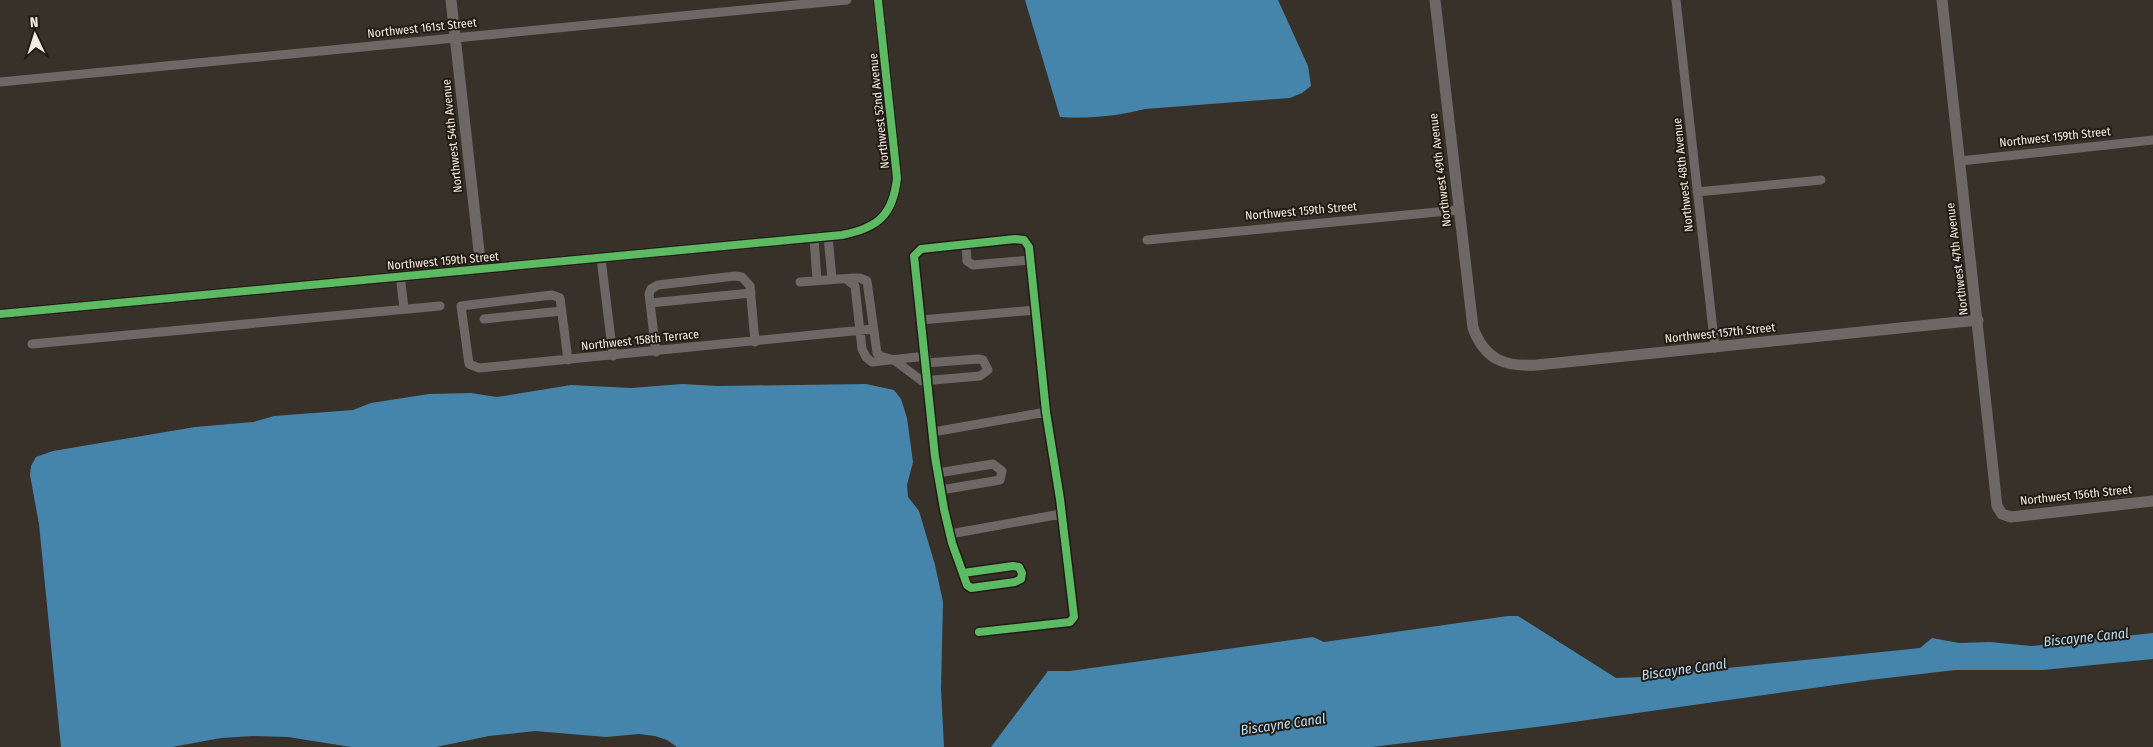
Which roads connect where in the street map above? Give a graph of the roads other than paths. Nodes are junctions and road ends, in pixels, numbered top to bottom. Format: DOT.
graph roads {
  1 [pos="451,0"];
  2 [pos="847,0"];
  3 [pos="878,0"];
  4 [pos="1435,0"];
  5 [pos="1676,0"];
  6 [pos="1942,0"];
  7 [pos="455,38"];
  8 [pos="0,82"];
  9 [pos="2153,140"];
  10 [pos="1960,161"];
  11 [pos="1821,180"];
  12 [pos="1697,192"];
  13 [pos="1458,210"];
  14 [pos="884,216"];
  15 [pos="828,236"];
  16 [pos="814,238"];
  17 [pos="1147,240"];
  18 [pos="966,244"];
  19 [pos="601,258"];
  20 [pos="1030,260"];
  21 [pos="481,269"];
  22 [pos="400,275"];
  23 [pos="832,279"];
  24 [pos="846,279"];
  25 [pos="817,280"];
  26 [pos="800,282"];
  27 [pos="751,293"];
  28 [pos="650,303"];
  29 [pos="440,306"];
  30 [pos="404,308"];
  31 [pos="562,310"];
  32 [pos="1035,310"];
  33 [pos="0,314"];
  34 [pos="484,319"];
  35 [pos="921,320"];
  36 [pos="1978,320"];
  37 [pos="873,329"];
  38 [pos="860,330"];
  39 [pos="1476,336"];
  40 [pos="755,342"];
  41 [pos="32,344"];
  42 [pos="1715,348"];
  43 [pos="656,352"];
  44 [pos="612,356"];
  45 [pos="568,360"];
  46 [pos="894,360"];
  47 [pos="926,360"];
  48 [pos="928,381"];
  49 [pos="1046,412"];
  50 [pos="933,432"];
  51 [pos="938,473"];
  52 [pos="941,490"];
  53 [pos="2153,501"];
  54 [pos="1061,514"];
  55 [pos="2002,514"];
  56 [pos="950,534"];
  57 [pos="963,573"];
  58 [pos="979,632"];
  1 -- 7 [label="street, Northwest 54th Avenue"];
  2 -- 7 [label="street, Northwest 161st Street"];
  3 -- 14 [label="street, Northwest 52nd Avenue"];
  4 -- 13 [label="street, Northwest 49th Avenue"];
  5 -- 12 [label="street, Northwest 48th Avenue"];
  6 -- 10 [label="street, Northwest 47th Avenue"];
  7 -- 8 [label="street, Northwest 161st Street"];
  7 -- 21 [label="street, Northwest 54th Avenue"];
  9 -- 10 [label="street, Northwest 159th Street"];
  10 -- 36 [label="street, Northwest 47th Avenue"];
  11 -- 12 [label="street"];
  12 -- 42 [label="street, Northwest 48th Avenue"];
  13 -- 17 [label="street, Northwest 159th Street"];
  13 -- 39 [label="street, Northwest 49th Avenue"];
  14 -- 15 [label="street, Northwest 159th Street"];
  15 -- 16 [label="street, Northwest 159th Street"];
  15 -- 23 [label="street"];
  16 -- 19 [label="street, Northwest 159th Street"];
  16 -- 25 [label="street"];
  18 -- 20 [label="street"];
  18 -- 20 [label="street"];
  18 -- 35 [label="street"];
  19 -- 21 [label="street, Northwest 159th Street"];
  19 -- 44 [label="street"];
  20 -- 32 [label="street"];
  21 -- 22 [label="street, Northwest 159th Street"];
  22 -- 30 [label="street"];
  22 -- 33 [label="street, Northwest 159th Street"];
  23 -- 24 [label="street"];
  23 -- 25 [label="street"];
  24 -- 37 [label="street"];
  24 -- 38 [label="street"];
  25 -- 26 [label="street"];
  27 -- 28 [label="street"];
  27 -- 28 [label="street"];
  27 -- 40 [label="street"];
  28 -- 43 [label="street"];
  29 -- 30 [label="street"];
  30 -- 41 [label="street"];
  31 -- 34 [label="street"];
  31 -- 45 [label="street"];
  31 -- 45 [label="street, Northwest 158th Terrace"];
  32 -- 35 [label="street"];
  32 -- 49 [label="street"];
  35 -- 47 [label="street"];
  36 -- 42 [label="street, Northwest 157th Street"];
  36 -- 55 [label="street, Northwest 47th Avenue"];
  37 -- 38 [label="street, Northwest 158th Terrace"];
  37 -- 46 [label="street"];
  38 -- 40 [label="street, Northwest 158th Terrace"];
  38 -- 46 [label="street"];
  39 -- 42 [label="street, Northwest 157th Street"];
  40 -- 43 [label="street, Northwest 158th Terrace"];
  43 -- 44 [label="street, Northwest 158th Terrace"];
  44 -- 45 [label="street, Northwest 158th Terrace"];
  46 -- 47 [label="street"];
  46 -- 48 [label="street"];
  47 -- 48 [label="street"];
  47 -- 48 [label="street"];
  48 -- 50 [label="street"];
  49 -- 50 [label="street"];
  49 -- 54 [label="street"];
  50 -- 51 [label="street"];
  51 -- 52 [label="street"];
  51 -- 52 [label="street"];
  52 -- 56 [label="street"];
  53 -- 55 [label="street, Northwest 156th Street"];
  54 -- 56 [label="street"];
  54 -- 58 [label="street"];
  56 -- 57 [label="street"];
  57 -- 57 [label="street"];
}
